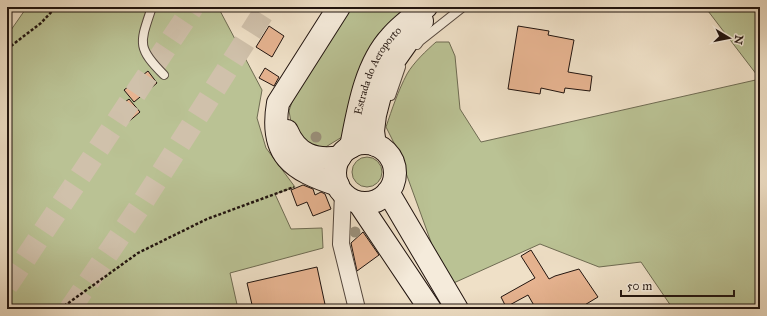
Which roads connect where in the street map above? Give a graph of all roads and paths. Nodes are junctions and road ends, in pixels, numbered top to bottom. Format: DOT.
graph roads {
  1 [pos="56,7"];
  2 [pos="152,7"];
  3 [pos="339,7"];
  4 [pos="426,7"];
  5 [pos="432,7"];
  6 [pos="463,7"];
  7 [pos="7,49"];
  8 [pos="164,75"];
  9 [pos="289,86"];
  10 [pos="383,111"];
  11 [pos="375,145"];
  12 [pos="346,152"];
  13 [pos="315,177"];
  14 [pos="388,192"];
  15 [pos="347,193"];
  16 [pos="60,309"];
  17 [pos="357,309"];
  18 [pos="430,309"];
  19 [pos="457,309"];
  1 -- 7 [label="path"];
  2 -- 8 [label="lane"];
  3 -- 9 [label="main road"];
  4 -- 12 [label="main road, Estrada do Aeroporto"];
  5 -- 10 [label="main road, Estrada do Aeroporto"];
  6 -- 10 [label="lane"];
  9 -- 12 [label="main road"];
  9 -- 13 [label="main road"];
  10 -- 11 [label="main road, Estrada do Aeroporto"];
  11 -- 12 [label="main road"];
  11 -- 14 [label="main road"];
  12 -- 15 [label="main road"];
  13 -- 15 [label="main road"];
  13 -- 16 [label="path"];
  14 -- 15 [label="main road"];
  14 -- 19 [label="main road"];
  15 -- 17 [label="street"];
  15 -- 18 [label="main road"];
}
